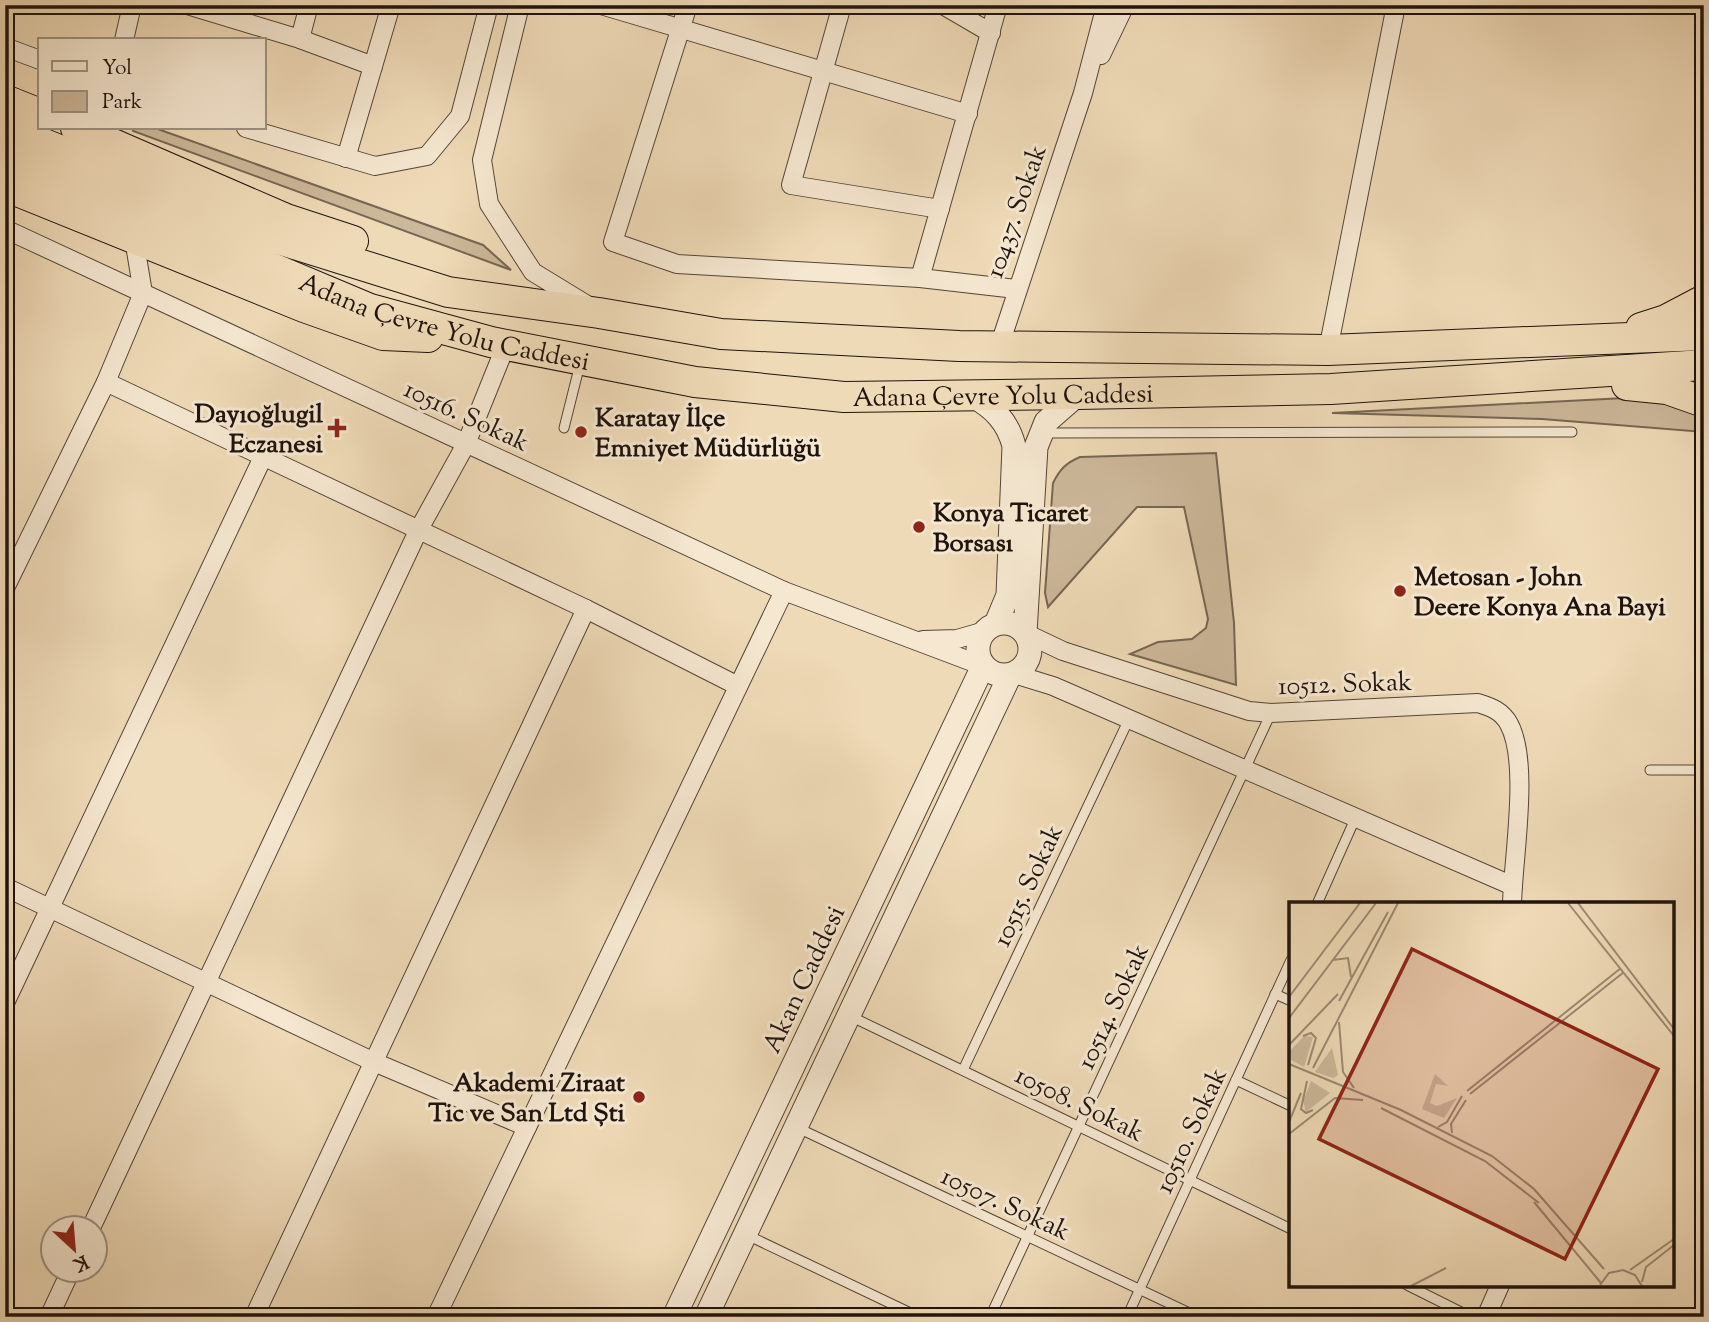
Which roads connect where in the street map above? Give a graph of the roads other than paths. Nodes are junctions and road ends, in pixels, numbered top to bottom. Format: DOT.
graph roads {
  1 [pos="132,5"];
  2 [pos="187,5"];
  3 [pos="309,5"];
  4 [pos="391,5"];
  5 [pos="489,5"];
  6 [pos="520,5"];
  7 [pos="601,5"];
  8 [pos="688,5"];
  9 [pos="842,5"];
  10 [pos="943,5"];
  11 [pos="998,5"];
  12 [pos="1106,5"];
  13 [pos="1125,5"];
  14 [pos="1396,5"];
  15 [pos="219,10"];
  16 [pos="681,29"];
  17 [pos="991,33"];
  18 [pos="124,38"];
  19 [pos="300,39"];
  20 [pos="5,47"];
  21 [pos="38,59"];
  22 [pos="373,66"];
  23 [pos="824,71"];
  24 [pos="1083,93"];
  25 [pos="5,100"];
  26 [pos="38,113"];
  27 [pos="968,114"];
  28 [pos="5,128"];
  29 [pos="253,130"];
  30 [pos="93,131"];
  31 [pos="5,156"];
  32 [pos="346,158"];
  33 [pos="5,186"];
  34 [pos="940,209"];
  35 [pos="5,229"];
  36 [pos="134,239"];
  37 [pos="920,278"];
  38 [pos="1016,289"];
  39 [pos="143,293"];
  40 [pos="1704,300"];
  41 [pos="528,303"];
  42 [pos="599,313"];
  43 [pos="1704,335"];
  44 [pos="1569,341"];
  45 [pos="499,343"];
  46 [pos="999,347"];
  47 [pos="1328,349"];
  48 [pos="581,359"];
  49 [pos="1704,365"];
  50 [pos="1512,378"];
  51 [pos="106,382"];
  52 [pos="1078,394"];
  53 [pos="973,396"];
  54 [pos="1704,402"];
  55 [pos="564,428"];
  56 [pos="1572,432"];
  57 [pos="1040,433"];
  58 [pos="466,444"];
  59 [pos="263,457"];
  60 [pos="418,531"];
  61 [pos="5,589"];
  62 [pos="783,591"];
  63 [pos="586,609"];
  64 [pos="991,627"];
  65 [pos="1025,633"];
  66 [pos="909,640"];
  67 [pos="983,666"];
  68 [pos="1012,674"];
  69 [pos="738,685"];
  70 [pos="1271,713"];
  71 [pos="1129,719"];
  72 [pos="1245,769"];
  73 [pos="1704,770"];
  74 [pos="1650,771"];
  75 [pos="1355,819"];
  76 [pos="5,887"];
  77 [pos="1513,895"];
  78 [pos="1318,902"];
  79 [pos="50,908"];
  80 [pos="1289,964"];
  81 [pos="206,982"];
  82 [pos="1275,994"];
  83 [pos="1289,1000"];
  84 [pos="5,1003"];
  85 [pos="850,1016"];
  86 [pos="374,1062"];
  87 [pos="963,1070"];
  88 [pos="1236,1080"];
  89 [pos="1289,1105"];
  90 [pos="1079,1126"];
  91 [pos="527,1127"];
  92 [pos="796,1127"];
  93 [pos="1190,1180"];
  94 [pos="97,1214"];
  95 [pos="1289,1228"];
  96 [pos="745,1234"];
  97 [pos="1028,1237"];
  98 [pos="64,1284"];
  99 [pos="1410,1287"];
  100 [pos="1499,1287"];
  101 [pos="1140,1289"];
  102 [pos="49,1317"];
  103 [pos="254,1317"];
  104 [pos="436,1317"];
  105 [pos="674,1317"];
  106 [pos="706,1317"];
  107 [pos="919,1317"];
  108 [pos="990,1317"];
  109 [pos="1127,1317"];
  110 [pos="1198,1317"];
  111 [pos="1471,1317"];
  112 [pos="1486,1317"];
  1 -- 18 [label="street"];
  2 -- 15 [label="street"];
  3 -- 19 [label="street"];
  4 -- 22 [label="street"];
  5 -- 32 [label="street"];
  6 -- 42 [label="street"];
  7 -- 16 [label="street"];
  8 -- 16 [label="street"];
  9 -- 23 [label="street"];
  10 -- 17 [label="street"];
  11 -- 17 [label="street"];
  12 -- 24 [label="street, 10437. Sokak"];
  13 -- 24 [label="street, 10437. Sokak"];
  14 -- 47 [label="street"];
  15 -- 19 [label="street"];
  16 -- 23 [label="street"];
  16 -- 37 [label="street"];
  17 -- 27 [label="street"];
  19 -- 22 [label="street"];
  20 -- 21 [label="street"];
  22 -- 32 [label="street"];
  23 -- 27 [label="street"];
  23 -- 34 [label="street"];
  24 -- 38 [label="street, 10437. Sokak"];
  25 -- 26 [label="highway"];
  27 -- 34 [label="street"];
  28 -- 41 [label="highway, Adana Çevre Yolu Caddesi"];
  29 -- 32 [label="street"];
  30 -- 41 [label="highway"];
  31 -- 45 [label="highway, Adana Çevre Yolu Caddesi"];
  33 -- 36 [label="highway"];
  34 -- 37 [label="street"];
  35 -- 39 [label="street, 10516. Sokak"];
  36 -- 39 [label="street"];
  36 -- 45 [label="highway"];
  37 -- 38 [label="street"];
  38 -- 46 [label="street, 10437. Sokak"];
  39 -- 51 [label="street"];
  39 -- 58 [label="street, 10516. Sokak"];
  40 -- 44 [label="highway"];
  41 -- 42 [label="highway, Adana Çevre Yolu Caddesi"];
  42 -- 46 [label="highway, Adana Çevre Yolu Caddesi"];
  43 -- 44 [label="highway, Adana Çevre Yolu Caddesi"];
  44 -- 47 [label="highway, Adana Çevre Yolu Caddesi"];
  45 -- 48 [label="highway, Adana Çevre Yolu Caddesi"];
  45 -- 58 [label="street"];
  46 -- 47 [label="highway, Adana Çevre Yolu Caddesi"];
  48 -- 53 [label="highway, Adana Çevre Yolu Caddesi"];
  48 -- 55 [label="lane"];
  49 -- 50 [label="highway, Adana Çevre Yolu Caddesi"];
  50 -- 52 [label="highway, Adana Çevre Yolu Caddesi"];
  50 -- 54 [label="highway"];
  51 -- 59 [label="street"];
  51 -- 61 [label="street"];
  52 -- 53 [label="highway, Adana Çevre Yolu Caddesi"];
  52 -- 57 [label="street"];
  53 -- 64 [label="street"];
  56 -- 57 [label="lane"];
  57 -- 65 [label="street"];
  58 -- 60 [label="street"];
  58 -- 62 [label="street, 10516. Sokak"];
  59 -- 60 [label="street"];
  59 -- 79 [label="street"];
  60 -- 63 [label="street"];
  60 -- 81 [label="street"];
  62 -- 66 [label="street, 10516. Sokak"];
  62 -- 69 [label="street"];
  63 -- 69 [label="street"];
  63 -- 86 [label="street"];
  64 -- 65 [label="street"];
  64 -- 66 [label="street"];
  64 -- 67 [label="street"];
  65 -- 68 [label="street"];
  65 -- 70 [label="street, 10512. Sokak"];
  66 -- 67 [label="street, 10516. Sokak"];
  67 -- 68 [label="street"];
  67 -- 105 [label="street, Akan Caddesi"];
  68 -- 71 [label="street, 10512. Sokak"];
  68 -- 85 [label="street"];
  69 -- 91 [label="street"];
  70 -- 72 [label="lane, 10514. Sokak"];
  70 -- 77 [label="street, 10512. Sokak"];
  71 -- 72 [label="street, 10512. Sokak"];
  71 -- 87 [label="lane, 10515. Sokak"];
  72 -- 75 [label="street, 10512. Sokak"];
  72 -- 90 [label="lane, 10514. Sokak"];
  73 -- 74 [label="lane"];
  75 -- 77 [label="street, 10512. Sokak"];
  75 -- 78 [label="lane"];
  76 -- 79 [label="street"];
  79 -- 81 [label="street"];
  79 -- 84 [label="street"];
  80 -- 82 [label="lane, 10510. Sokak"];
  81 -- 86 [label="street"];
  81 -- 94 [label="street"];
  82 -- 83 [label="lane"];
  82 -- 88 [label="lane, 10510. Sokak"];
  85 -- 87 [label="lane, 10508. Sokak"];
  85 -- 92 [label="street"];
  86 -- 91 [label="street"];
  86 -- 103 [label="street"];
  87 -- 90 [label="lane, 10508. Sokak"];
  88 -- 89 [label="lane"];
  88 -- 93 [label="lane, 10510. Sokak"];
  90 -- 93 [label="lane, 10508. Sokak"];
  90 -- 97 [label="lane, 10514. Sokak"];
  91 -- 104 [label="street"];
  92 -- 96 [label="street"];
  92 -- 97 [label="lane, 10507. Sokak"];
  93 -- 95 [label="lane, 10508. Sokak"];
  93 -- 101 [label="lane, 10510. Sokak"];
  96 -- 106 [label="street"];
  96 -- 107 [label="lane"];
  97 -- 101 [label="lane, 10507. Sokak"];
  97 -- 108 [label="lane, 10514. Sokak"];
  98 -- 102 [label="street"];
  99 -- 111 [label="lane"];
  100 -- 112 [label="street"];
  101 -- 109 [label="lane, 10510. Sokak"];
  101 -- 110 [label="lane, 10507. Sokak"];
}
